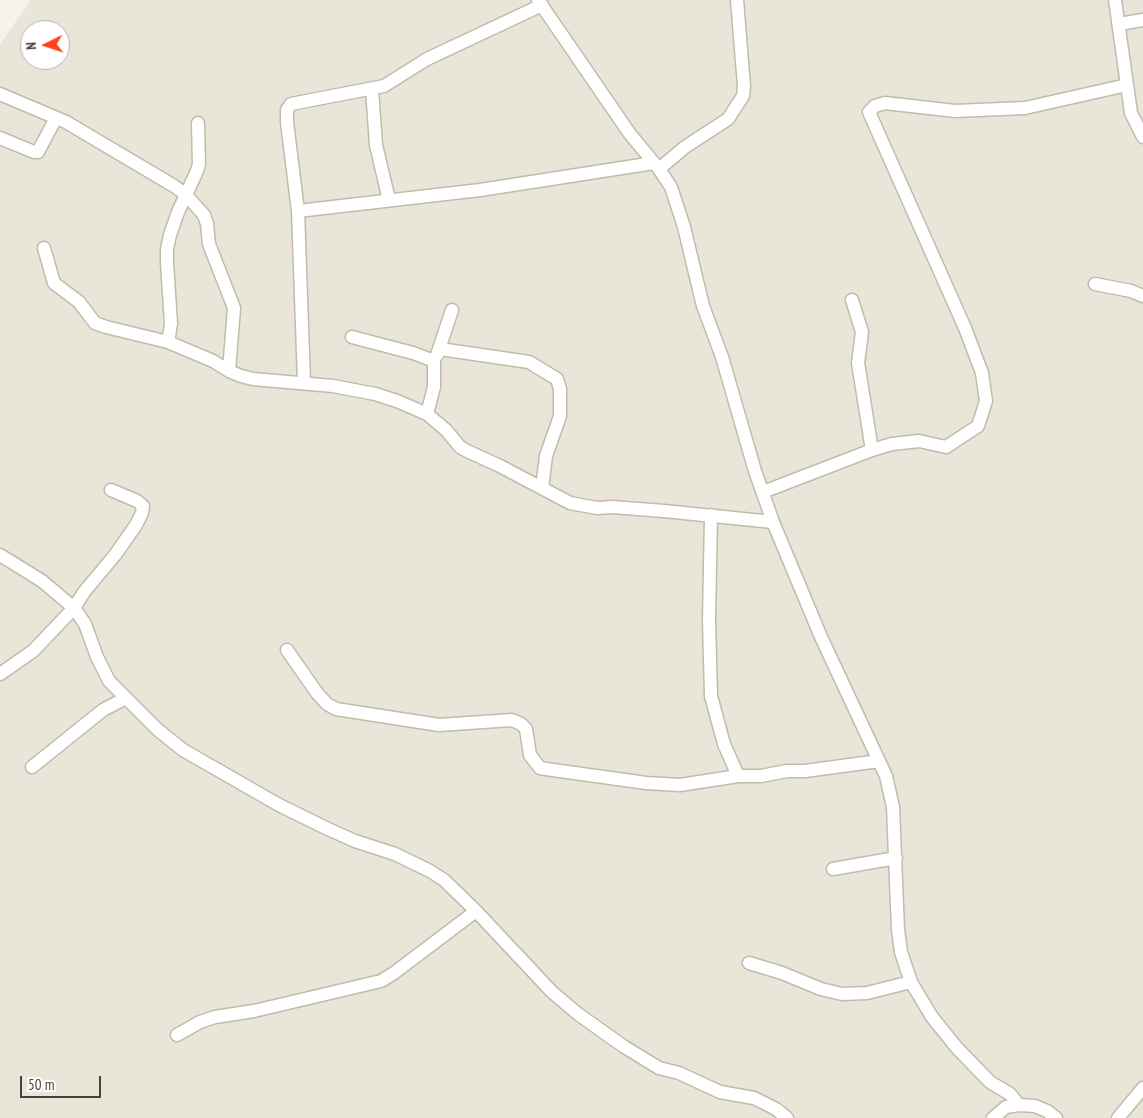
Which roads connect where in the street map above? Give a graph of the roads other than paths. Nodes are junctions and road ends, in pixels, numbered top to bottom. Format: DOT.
graph roads {
  1 [pos="737,0"];
  2 [pos="1115,0"];
  3 [pos="540,3"];
  4 [pos="1143,20"];
  5 [pos="1118,24"];
  6 [pos="1127,85"];
  7 [pos="372,89"];
  8 [pos="0,94"];
  9 [pos="56,118"];
  10 [pos="198,123"];
  11 [pos="1143,137"];
  12 [pos="0,138"];
  13 [pos="657,166"];
  14 [pos="185,194"];
  15 [pos="389,200"];
  16 [pos="298,210"];
  17 [pos="44,248"];
  18 [pos="1095,284"];
  19 [pos="1143,296"];
  20 [pos="852,300"];
  21 [pos="452,310"];
  22 [pos="352,337"];
  23 [pos="168,342"];
  24 [pos="440,349"];
  25 [pos="434,361"];
  26 [pos="229,371"];
  27 [pos="304,382"];
  28 [pos="427,414"];
  29 [pos="872,450"];
  30 [pos="542,488"];
  31 [pos="111,490"];
  32 [pos="763,492"];
  33 [pos="711,515"];
  34 [pos="773,522"];
  35 [pos="0,555"];
  36 [pos="74,608"];
  37 [pos="288,650"];
  38 [pos="0,674"];
  39 [pos="126,698"];
  40 [pos="879,761"];
  41 [pos="32,768"];
  42 [pos="738,776"];
  43 [pos="896,858"];
  44 [pos="833,869"];
  45 [pos="476,911"];
  46 [pos="749,963"];
  47 [pos="911,982"];
  48 [pos="177,1035"];
  49 [pos="1143,1088"];
  50 [pos="1019,1105"];
  51 [pos="787,1118"];
  52 [pos="993,1118"];
  53 [pos="1056,1118"];
  54 [pos="1118,1118"];
  1 -- 13 [label="street"];
  2 -- 5 [label="street"];
  3 -- 7 [label="street"];
  3 -- 13 [label="street"];
  4 -- 5 [label="street"];
  5 -- 6 [label="street"];
  6 -- 11 [label="street"];
  6 -- 29 [label="street"];
  7 -- 15 [label="street"];
  7 -- 16 [label="street"];
  8 -- 9 [label="street"];
  9 -- 12 [label="street"];
  9 -- 14 [label="street"];
  10 -- 14 [label="street"];
  13 -- 15 [label="street"];
  13 -- 32 [label="street"];
  14 -- 23 [label="street"];
  14 -- 26 [label="street"];
  15 -- 16 [label="street"];
  16 -- 27 [label="street"];
  17 -- 23 [label="street"];
  18 -- 19 [label="street"];
  20 -- 29 [label="street"];
  21 -- 24 [label="street"];
  22 -- 25 [label="street"];
  23 -- 26 [label="street"];
  24 -- 25 [label="street"];
  24 -- 30 [label="street"];
  25 -- 28 [label="street"];
  26 -- 27 [label="street"];
  27 -- 28 [label="street"];
  28 -- 30 [label="street"];
  29 -- 32 [label="street"];
  30 -- 33 [label="street"];
  31 -- 36 [label="street"];
  32 -- 34 [label="street"];
  33 -- 34 [label="street"];
  33 -- 42 [label="street"];
  34 -- 40 [label="street"];
  35 -- 36 [label="street"];
  36 -- 38 [label="street"];
  36 -- 39 [label="street"];
  37 -- 42 [label="street"];
  39 -- 41 [label="street"];
  39 -- 45 [label="street"];
  40 -- 42 [label="street"];
  40 -- 43 [label="street"];
  43 -- 44 [label="street"];
  43 -- 47 [label="street"];
  45 -- 48 [label="street"];
  45 -- 51 [label="street"];
  46 -- 47 [label="street"];
  47 -- 50 [label="street"];
  49 -- 54 [label="street"];
  50 -- 52 [label="street"];
  50 -- 53 [label="street"];
}
